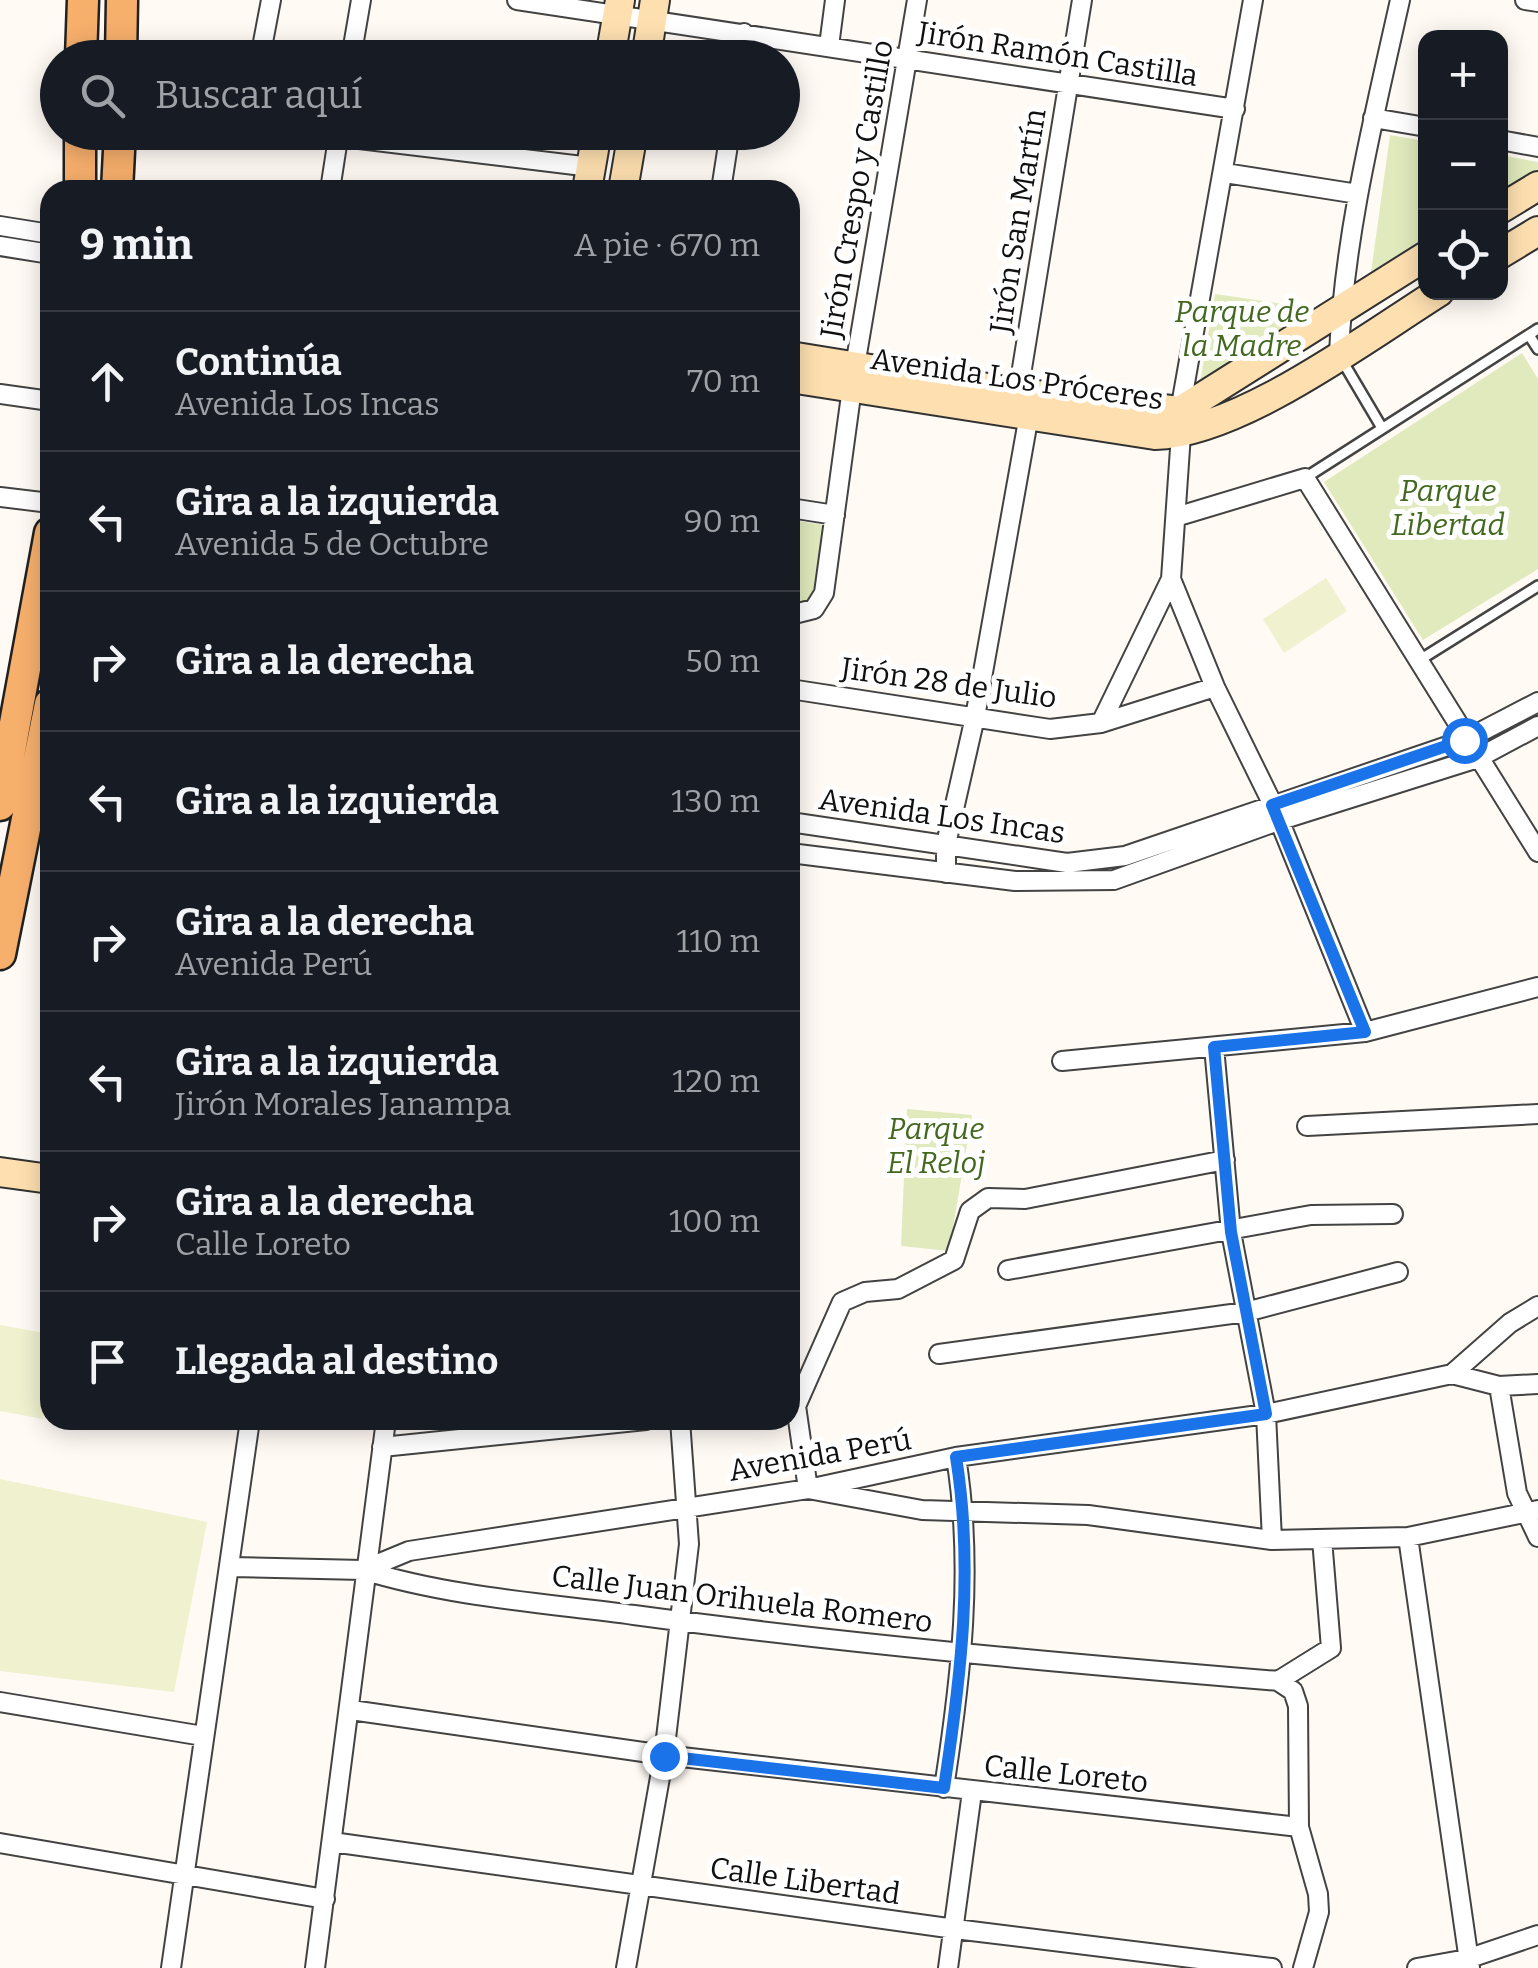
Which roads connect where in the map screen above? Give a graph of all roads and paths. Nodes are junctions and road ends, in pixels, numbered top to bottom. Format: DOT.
graph roads {
  1 [pos="82,0"];
  2 [pos="122,0"];
  3 [pos="272,0"];
  4 [pos="360,0"];
  5 [pos="516,0"];
  6 [pos="835,0"];
  7 [pos="917,0"];
  8 [pos="1082,0"];
  9 [pos="1253,0"];
  10 [pos="1400,0"];
  11 [pos="1525,0"];
  12 [pos="1538,2"];
  13 [pos="619,7"];
  14 [pos="654,9"];
  15 [pos="744,33"];
  16 [pos="81,40"];
  17 [pos="121,40"];
  18 [pos="264,40"];
  19 [pos="354,40"];
  20 [pos="613,40"];
  21 [pos="649,40"];
  22 [pos="743,40"];
  23 [pos="790,40"];
  24 [pos="800,42"];
  25 [pos="829,46"];
  26 [pos="908,58"];
  27 [pos="1069,83"];
  28 [pos="1236,108"];
  29 [pos="1374,118"];
  30 [pos="1418,126"];
  31 [pos="1508,141"];
  32 [pos="1538,147"];
  33 [pos="80,150"];
  34 [pos="119,150"];
  35 [pos="337,150"];
  36 [pos="420,150"];
  37 [pos="594,150"];
  38 [pos="630,150"];
  39 [pos="727,150"];
  40 [pos="1225,173"];
  41 [pos="589,179"];
  42 [pos="80,180"];
  43 [pos="118,180"];
  44 [pos="332,180"];
  45 [pos="625,180"];
  46 [pos="723,180"];
  47 [pos="1538,186"];
  48 [pos="1358,194"];
  49 [pos="1508,204"];
  50 [pos="0,226"];
  51 [pos="1538,231"];
  52 [pos="40,232"];
  53 [pos="0,246"];
  54 [pos="1508,249"];
  55 [pos="40,252"];
  56 [pos="1418,261"];
  57 [pos="1426,300"];
  58 [pos="1340,308"];
  59 [pos="1533,332"];
  60 [pos="1538,349"];
  61 [pos="1338,354"];
  62 [pos="800,359"];
  63 [pos="854,377"];
  64 [pos="800,378"];
  65 [pos="0,394"];
  66 [pos="40,400"];
  67 [pos="1023,404"];
  68 [pos="1181,423"];
  69 [pos="1382,428"];
  70 [pos="1305,478"];
  71 [pos="0,498"];
  72 [pos="40,502"];
  73 [pos="800,509"];
  74 [pos="835,514"];
  75 [pos="1178,516"];
  76 [pos="40,577"];
  77 [pos="1171,579"];
  78 [pos="1538,586"];
  79 [pos="800,613"];
  80 [pos="1418,661"];
  81 [pos="1216,687"];
  82 [pos="800,690"];
  83 [pos="1538,702"];
  84 [pos="975,716"];
  85 [pos="1100,723"];
  86 [pos="1538,726"];
  87 [pos="6,728"];
  88 [pos="40,735"];
  89 [pos="1464,740"];
  90 [pos="1478,758"];
  91 [pos="40,760"];
  92 [pos="0,806"];
  93 [pos="1275,813"];
  94 [pos="800,823"];
  95 [pos="946,844"];
  96 [pos="1164,851"];
  97 [pos="1538,852"];
  98 [pos="800,854"];
  99 [pos="946,873"];
  100 [pos="1,948"];
  101 [pos="1538,987"];
  102 [pos="1365,1032"];
  103 [pos="1214,1047"];
  104 [pos="1062,1061"];
  105 [pos="1538,1114"];
  106 [pos="1308,1126"];
  107 [pos="1225,1160"];
  108 [pos="0,1172"];
  109 [pos="40,1178"];
  110 [pos="1393,1214"];
  111 [pos="1231,1232"];
  112 [pos="1008,1270"];
  113 [pos="1398,1272"];
  114 [pos="1538,1306"];
  115 [pos="1246,1312"];
  116 [pos="939,1354"];
  117 [pos="800,1374"];
  118 [pos="1452,1374"];
  119 [pos="806,1380"];
  120 [pos="1538,1384"];
  121 [pos="1500,1386"];
  122 [pos="800,1392"];
  123 [pos="1266,1414"];
  124 [pos="249,1430"];
  125 [pos="385,1430"];
  126 [pos="548,1430"];
  127 [pos="681,1430"];
  128 [pos="797,1430"];
  129 [pos="382,1447"];
  130 [pos="956,1457"];
  131 [pos="808,1489"];
  132 [pos="689,1505"];
  133 [pos="1533,1511"];
  134 [pos="965,1512"];
  135 [pos="1538,1537"];
  136 [pos="1408,1538"];
  137 [pos="1322,1539"];
  138 [pos="1272,1540"];
  139 [pos="231,1567"];
  140 [pos="364,1570"];
  141 [pos="679,1621"];
  142 [pos="964,1655"];
  143 [pos="1286,1686"];
  144 [pos="0,1702"];
  145 [pos="351,1710"];
  146 [pos="203,1736"];
  147 [pos="664,1756"];
  148 [pos="944,1788"];
  149 [pos="972,1792"];
  150 [pos="1299,1827"];
  151 [pos="332,1842"];
  152 [pos="0,1843"];
  153 [pos="186,1876"];
  154 [pos="641,1887"];
  155 [pos="325,1900"];
  156 [pos="955,1930"];
  157 [pos="1538,1935"];
  158 [pos="1469,1963"];
  159 [pos="1261,1967"];
  160 [pos="171,1968"];
  161 [pos="315,1968"];
  162 [pos="626,1968"];
  163 [pos="948,1968"];
  164 [pos="1303,1968"];
  165 [pos="1418,1968"];
  1 -- 16 [label="main road"];
  2 -- 17 [label="main road"];
  3 -- 18 [label="street"];
  4 -- 19 [label="street"];
  5 -- 13 [label="street, Jirón Ramón Castilla"];
  6 -- 25 [label="street"];
  7 -- 26 [label="street, Jirón Crespo y Castillo"];
  8 -- 27 [label="street, Jirón San Martín"];
  9 -- 28 [label="street"];
  10 -- 29 [label="street"];
  11 -- 12 [label="street"];
  13 -- 14 [label="street, Jirón Ramón Castilla"];
  13 -- 20 [label="street"];
  14 -- 15 [label="street, Jirón Ramón Castilla"];
  14 -- 21 [label="street"];
  15 -- 22 [label="street"];
  15 -- 23 [label="street, Jirón Ramón Castilla"];
  24 -- 25 [label="street, Jirón Ramón Castilla"];
  25 -- 26 [label="street, Jirón Ramón Castilla"];
  26 -- 27 [label="street, Jirón Ramón Castilla"];
  26 -- 63 [label="street, Jirón Crespo y Castillo"];
  27 -- 28 [label="street, Jirón Ramón Castilla"];
  27 -- 67 [label="street, Jirón San Martín"];
  28 -- 40 [label="street"];
  29 -- 30 [label="street"];
  29 -- 48 [label="street"];
  31 -- 32 [label="street"];
  33 -- 42 [label="main road"];
  34 -- 43 [label="main road"];
  35 -- 44 [label="street"];
  36 -- 41 [label="street"];
  37 -- 41 [label="street"];
  38 -- 45 [label="street"];
  39 -- 46 [label="street"];
  40 -- 48 [label="street"];
  40 -- 68 [label="street"];
  47 -- 49 [label="street"];
  48 -- 58 [label="street"];
  50 -- 52 [label="street"];
  51 -- 54 [label="street"];
  53 -- 55 [label="street"];
  56 -- 58 [label="street, Avenida Los Próceres"];
  57 -- 61 [label="street, Avenida Los Próceres"];
  58 -- 61 [label="street"];
  58 -- 68 [label="street, Avenida Los Próceres"];
  59 -- 60 [label="lane"];
  59 -- 69 [label="lane"];
  61 -- 68 [label="street, Avenida Los Próceres"];
  61 -- 69 [label="lane"];
  62 -- 63 [label="street, Avenida Los Próceres"];
  63 -- 64 [label="street, Avenida Los Próceres"];
  63 -- 67 [label="street, Avenida Los Próceres"];
  63 -- 74 [label="street, Jirón Crespo y Castillo"];
  65 -- 66 [label="street"];
  67 -- 68 [label="street, Avenida Los Próceres"];
  67 -- 84 [label="street, Jirón San Martín"];
  68 -- 75 [label="street"];
  69 -- 70 [label="lane"];
  70 -- 75 [label="street"];
  70 -- 80 [label="street"];
  71 -- 72 [label="street"];
  73 -- 74 [label="street"];
  74 -- 79 [label="street, Jirón Crespo y Castillo"];
  75 -- 77 [label="street"];
  76 -- 87 [label="main road"];
  77 -- 81 [label="street"];
  77 -- 85 [label="street"];
  78 -- 80 [label="lane"];
  80 -- 89 [label="street"];
  81 -- 85 [label="street, Jirón 28 de Julio"];
  81 -- 93 [label="street"];
  82 -- 84 [label="street, Jirón 28 de Julio"];
  83 -- 89 [label="street, Avenida Los Incas"];
  84 -- 85 [label="street, Jirón 28 de Julio"];
  84 -- 95 [label="street, Jirón San Martín"];
  86 -- 90 [label="street, Avenida Los Incas"];
  87 -- 88 [label="street"];
  87 -- 92 [label="main road"];
  89 -- 90 [label="street"];
  89 -- 93 [label="street, Avenida Los Incas"];
  90 -- 93 [label="street, Avenida Los Incas"];
  90 -- 97 [label="street"];
  91 -- 100 [label="main road"];
  93 -- 96 [label="street, Avenida Los Incas"];
  93 -- 102 [label="street"];
  94 -- 95 [label="street, Avenida Los Incas"];
  95 -- 96 [label="street, Avenida Los Incas"];
  95 -- 99 [label="street, Jirón San Martín"];
  96 -- 99 [label="street, Avenida Los Incas"];
  98 -- 99 [label="street, Avenida Los Incas"];
  101 -- 102 [label="street"];
  102 -- 103 [label="street"];
  103 -- 104 [label="street"];
  103 -- 107 [label="street"];
  105 -- 106 [label="street"];
  107 -- 111 [label="street"];
  107 -- 119 [label="street"];
  108 -- 109 [label="street"];
  110 -- 111 [label="street"];
  111 -- 112 [label="street"];
  111 -- 115 [label="street"];
  113 -- 115 [label="street"];
  114 -- 118 [label="street"];
  115 -- 116 [label="street"];
  115 -- 123 [label="street"];
  117 -- 119 [label="street"];
  118 -- 121 [label="street, Avenida Perú"];
  118 -- 123 [label="street, Avenida Perú"];
  119 -- 122 [label="street"];
  120 -- 121 [label="street, Avenida Perú"];
  121 -- 133 [label="street"];
  123 -- 130 [label="street, Avenida Perú"];
  123 -- 138 [label="street"];
  124 -- 139 [label="street"];
  125 -- 129 [label="street"];
  126 -- 129 [label="street"];
  127 -- 132 [label="street"];
  128 -- 131 [label="street"];
  129 -- 140 [label="street"];
  130 -- 131 [label="street, Avenida Perú"];
  130 -- 134 [label="street"];
  131 -- 132 [label="street, Avenida Perú"];
  131 -- 134 [label="street"];
  132 -- 140 [label="street, Avenida Perú"];
  132 -- 141 [label="street"];
  133 -- 135 [label="street"];
  133 -- 136 [label="street"];
  134 -- 138 [label="street"];
  134 -- 142 [label="street"];
  136 -- 137 [label="street"];
  136 -- 158 [label="street"];
  137 -- 138 [label="street"];
  137 -- 143 [label="street"];
  139 -- 140 [label="street, Avenida Perú"];
  139 -- 146 [label="street"];
  140 -- 141 [label="street, Calle Juan Orihuela Romero"];
  140 -- 145 [label="street"];
  141 -- 142 [label="street, Calle Juan Orihuela Romero"];
  141 -- 147 [label="street"];
  142 -- 143 [label="street, Calle Juan Orihuela Romero"];
  142 -- 148 [label="street"];
  143 -- 150 [label="street"];
  144 -- 146 [label="street"];
  145 -- 147 [label="street, Calle Loreto"];
  145 -- 151 [label="street"];
  146 -- 153 [label="street"];
  147 -- 148 [label="street, Calle Loreto"];
  147 -- 154 [label="street"];
  148 -- 149 [label="street, Calle Loreto"];
  149 -- 150 [label="street, Calle Loreto"];
  149 -- 156 [label="street"];
  150 -- 164 [label="street"];
  151 -- 154 [label="street, Calle Libertad"];
  151 -- 155 [label="street"];
  152 -- 153 [label="street"];
  153 -- 155 [label="street"];
  153 -- 160 [label="street"];
  154 -- 156 [label="street, Calle Libertad"];
  154 -- 162 [label="street"];
  155 -- 161 [label="street"];
  156 -- 159 [label="street, Calle Libertad"];
  156 -- 163 [label="street"];
  157 -- 158 [label="street"];
  158 -- 165 [label="street"];
}
